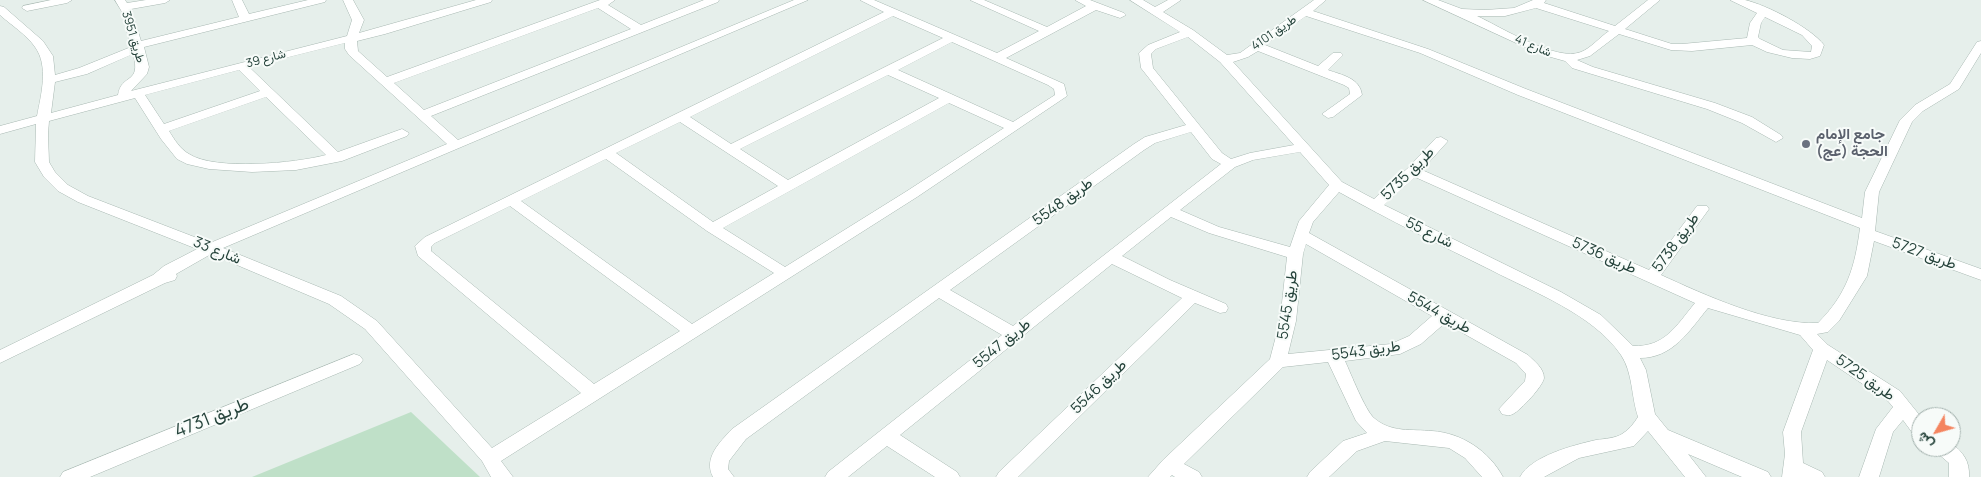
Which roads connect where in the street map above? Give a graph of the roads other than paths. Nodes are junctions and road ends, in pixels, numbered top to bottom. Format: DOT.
graph roads {
  1 [pos="66,0"];
  2 [pos="165,0"];
  3 [pos="236,0"];
  4 [pos="322,0"];
  5 [pos="348,0"];
  6 [pos="486,0"];
  7 [pos="714,0"];
  8 [pos="803,0"];
  9 [pos="975,0"];
  10 [pos="1080,0"];
  11 [pos="1135,0"];
  12 [pos="1176,0"];
  13 [pos="1321,0"];
  14 [pos="1428,0"];
  15 [pos="1655,0"];
  16 [pos="1735,0"];
  17 [pos="605,2"];
  18 [pos="1539,2"];
  19 [pos="463,3"];
  20 [pos="123,4"];
  21 [pos="880,4"];
  22 [pos="1095,6"];
  23 [pos="27,8"];
  24 [pos="0,9"];
  25 [pos="1457,11"];
  26 [pos="1156,12"];
  27 [pos="1305,12"];
  28 [pos="1765,12"];
  29 [pos="1120,15"];
  30 [pos="245,19"];
  31 [pos="6,23"];
  32 [pos="640,29"];
  33 [pos="1048,31"];
  34 [pos="1617,31"];
  35 [pos="1189,32"];
  36 [pos="352,38"];
  37 [pos="952,38"];
  38 [pos="1754,41"];
  39 [pos="1981,44"];
  40 [pos="138,46"];
  41 [pos="1256,46"];
  42 [pos="1337,55"];
  43 [pos="997,58"];
  44 [pos="1569,58"];
  45 [pos="1224,59"];
  46 [pos="241,66"];
  47 [pos="888,70"];
  48 [pos="1320,71"];
  49 [pos="49,80"];
  50 [pos="385,82"];
  51 [pos="268,92"];
  52 [pos="138,94"];
  53 [pos="124,97"];
  54 [pos="948,98"];
  55 [pos="1328,114"];
  56 [pos="422,115"];
  57 [pos="45,117"];
  58 [pos="681,117"];
  59 [pos="1013,127"];
  60 [pos="1193,127"];
  61 [pos="162,129"];
  62 [pos="0,130"];
  63 [pos="402,133"];
  64 [pos="1776,138"];
  65 [pos="1441,141"];
  66 [pos="456,145"];
  67 [pos="731,149"];
  68 [pos="1306,150"];
  69 [pos="608,153"];
  70 [pos="337,158"];
  71 [pos="1230,164"];
  72 [pos="1413,171"];
  73 [pos="1337,185"];
  74 [pos="788,186"];
  75 [pos="511,200"];
  76 [pos="1375,206"];
  77 [pos="1702,209"];
  78 [pos="1171,212"];
  79 [pos="712,228"];
  80 [pos="1867,229"];
  81 [pos="1301,235"];
  82 [pos="217,250"];
  83 [pos="1294,254"];
  84 [pos="1111,257"];
  85 [pos="784,273"];
  86 [pos="1981,275"];
  87 [pos="1651,278"];
  88 [pos="940,291"];
  89 [pos="1193,296"];
  90 [pos="1705,301"];
  91 [pos="1220,308"];
  92 [pos="1442,316"];
  93 [pos="1807,330"];
  94 [pos="691,331"];
  95 [pos="1014,334"];
  96 [pos="1822,349"];
  97 [pos="1628,352"];
  98 [pos="1334,356"];
  99 [pos="0,357"];
  100 [pos="354,360"];
  101 [pos="1278,361"];
  102 [pos="593,393"];
  103 [pos="1903,407"];
  104 [pos="1508,409"];
  105 [pos="1647,417"];
  106 [pos="1911,419"];
  107 [pos="1383,434"];
  108 [pos="1662,435"];
  109 [pos="887,436"];
  110 [pos="1956,457"];
  111 [pos="490,458"];
  112 [pos="1164,471"];
  113 [pos="1793,472"];
  114 [pos="722,475"];
  115 [pos="70,477"];
  116 [pos="503,477"];
  117 [pos="835,477"];
  118 [pos="950,477"];
  119 [pos="1006,477"];
  120 [pos="1192,477"];
  121 [pos="1317,477"];
  122 [pos="1493,477"];
  123 [pos="1530,477"];
  124 [pos="1696,477"];
  125 [pos="1761,477"];
  126 [pos="1815,477"];
  127 [pos="1869,477"];
  128 [pos="1959,477"];
  1 -- 23 [label="street"];
  2 -- 20 [label="street"];
  3 -- 30 [label="street"];
  4 -- 30 [label="street"];
  5 -- 36 [label="street"];
  6 -- 19 [label="street, شارع 39"];
  7 -- 32 [label="street"];
  8 -- 66 [label="street"];
  9 -- 33 [label="street"];
  10 -- 22 [label="street"];
  11 -- 26 [label="street, شارع 55"];
  12 -- 26 [label="street"];
  13 -- 27 [label="street, طريق 4101"];
  14 -- 25 [label="street, شارع 41"];
  15 -- 34 [label="street, شارع 41"];
  16 -- 28 [label="street"];
  17 -- 32 [label="street"];
  17 -- 50 [label="street"];
  18 -- 25 [label="street, شارع 41"];
  18 -- 34 [label="street"];
  19 -- 36 [label="street, شارع 39"];
  20 -- 40 [label="street, طريق 3951"];
  21 -- 37 [label="street"];
  21 -- 58 [label="street"];
  22 -- 29 [label="street"];
  22 -- 33 [label="street"];
  24 -- 31 [label="street, شارع 33"];
  25 -- 44 [label="street, شارع 41"];
  26 -- 35 [label="street, شارع 55"];
  27 -- 41 [label="street, طريق 4101"];
  27 -- 80 [label="street, طريق 5727"];
  28 -- 38 [label="street"];
  28 -- 38 [label="street"];
  30 -- 40 [label="street"];
  31 -- 49 [label="street, شارع 33"];
  32 -- 56 [label="street"];
  33 -- 43 [label="street"];
  34 -- 38 [label="street"];
  34 -- 44 [label="street, شارع 41"];
  35 -- 45 [label="street, شارع 55"];
  35 -- 60 [label="street"];
  36 -- 46 [label="street, شارع 39"];
  36 -- 50 [label="street"];
  37 -- 43 [label="street"];
  37 -- 47 [label="street"];
  39 -- 80 [label="street"];
  40 -- 49 [label="street"];
  40 -- 53 [label="street, طريق 3951"];
  41 -- 45 [label="street, طريق 4101"];
  41 -- 48 [label="street"];
  42 -- 48 [label="street"];
  43 -- 59 [label="street"];
  44 -- 64 [label="street"];
  45 -- 68 [label="street, شارع 55"];
  46 -- 51 [label="street"];
  46 -- 52 [label="street, شارع 39"];
  47 -- 54 [label="street"];
  47 -- 67 [label="street"];
  48 -- 55 [label="street"];
  49 -- 57 [label="street, شارع 33"];
  50 -- 56 [label="street"];
  51 -- 61 [label="street"];
  51 -- 70 [label="street"];
  52 -- 53 [label="street, شارع 39"];
  52 -- 61 [label="street"];
  53 -- 57 [label="street, شارع 39"];
  54 -- 59 [label="street"];
  54 -- 74 [label="street"];
  56 -- 66 [label="street"];
  57 -- 62 [label="street, شارع 39"];
  57 -- 82 [label="street, شارع 33"];
  58 -- 67 [label="street"];
  58 -- 69 [label="street"];
  59 -- 85 [label="street"];
  60 -- 71 [label="street"];
  60 -- 88 [label="street, طريق 5548"];
  61 -- 70 [label="street"];
  63 -- 70 [label="street"];
  65 -- 72 [label="street, طريق 5735"];
  66 -- 82 [label="street"];
  67 -- 74 [label="street"];
  68 -- 71 [label="street, طريق 5547"];
  68 -- 73 [label="street, شارع 55"];
  69 -- 75 [label="street"];
  69 -- 79 [label="street"];
  71 -- 78 [label="street, طريق 5547"];
  72 -- 76 [label="street, طريق 5735"];
  72 -- 87 [label="street, طريق 5736"];
  73 -- 76 [label="street, شارع 55"];
  73 -- 81 [label="street, طريق 5545"];
  74 -- 79 [label="street"];
  75 -- 94 [label="street"];
  75 -- 102 [label="street"];
  76 -- 97 [label="street, شارع 55"];
  77 -- 87 [label="street, طريق 5738"];
  78 -- 83 [label="street"];
  78 -- 84 [label="street, طريق 5547"];
  79 -- 85 [label="street"];
  80 -- 86 [label="street, طريق 5727"];
  80 -- 93 [label="street"];
  81 -- 83 [label="street, طريق 5545"];
  81 -- 92 [label="street, طريق 5544"];
  82 -- 99 [label="street"];
  82 -- 111 [label="street, شارع 33"];
  83 -- 101 [label="street, طريق 5545"];
  84 -- 89 [label="street"];
  84 -- 95 [label="street, طريق 5547"];
  85 -- 94 [label="street"];
  87 -- 90 [label="street, طريق 5736"];
  88 -- 95 [label="street"];
  88 -- 114 [label="street, طريق 5548"];
  89 -- 91 [label="street"];
  89 -- 119 [label="street, طريق 5546"];
  90 -- 93 [label="street, طريق 5736"];
  90 -- 97 [label="street"];
  92 -- 98 [label="street, طريق 5543"];
  92 -- 104 [label="street, طريق 5544"];
  93 -- 96 [label="street, طريق 5725"];
  94 -- 102 [label="street"];
  95 -- 109 [label="street, طريق 5547"];
  96 -- 103 [label="street, طريق 5725"];
  96 -- 113 [label="street"];
  97 -- 105 [label="street, شارع 55"];
  98 -- 101 [label="street, طريق 5543"];
  98 -- 107 [label="street"];
  100 -- 115 [label="street, طريق 4731"];
  101 -- 112 [label="street, طريق 5545"];
  102 -- 111 [label="street"];
  103 -- 106 [label="street, طريق 5725"];
  103 -- 127 [label="street"];
  105 -- 108 [label="street, شارع 55"];
  105 -- 123 [label="street"];
  107 -- 121 [label="street"];
  107 -- 122 [label="street"];
  108 -- 124 [label="street, شارع 55"];
  108 -- 125 [label="street"];
  109 -- 117 [label="street, طريق 5547"];
  109 -- 118 [label="street"];
  110 -- 128 [label="street"];
  111 -- 116 [label="street, شارع 33"];
  112 -- 120 [label="street"];
  113 -- 126 [label="street"];
}
